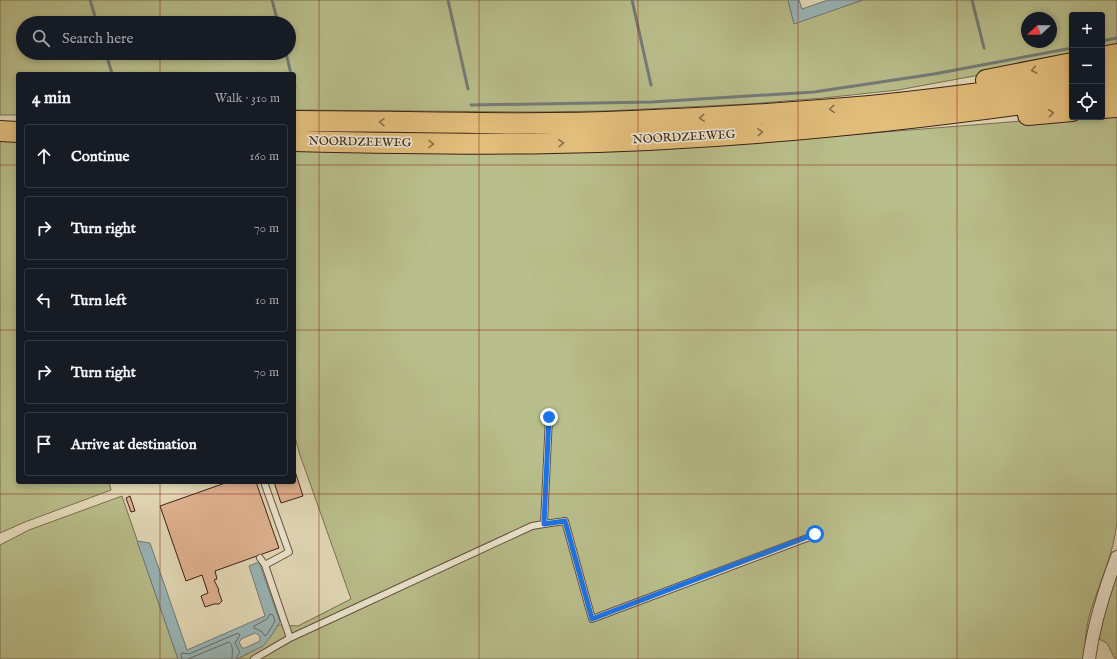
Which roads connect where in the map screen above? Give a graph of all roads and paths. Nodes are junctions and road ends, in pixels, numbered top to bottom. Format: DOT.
graph roads {
  1 [pos="1117,54"];
  2 [pos="1105,56"];
  3 [pos="1069,64"];
  4 [pos="1117,74"];
  5 [pos="1105,76"];
  6 [pos="1069,80"];
  7 [pos="1117,90"];
  8 [pos="1105,92"];
  9 [pos="1069,96"];
  10 [pos="871,106"];
  11 [pos="1117,107"];
  12 [pos="1105,108"];
  13 [pos="1069,111"];
  14 [pos="900,120"];
  15 [pos="296,121"];
  16 [pos="0,124"];
  17 [pos="16,124"];
  18 [pos="0,131"];
  19 [pos="16,132"];
  20 [pos="296,141"];
  21 [pos="549,417"];
  22 [pos="265,484"];
  23 [pos="544,524"];
  24 [pos="815,534"];
  25 [pos="1117,557"];
  26 [pos="260,558"];
  27 [pos="265,565"];
  28 [pos="290,638"];
  29 [pos="254,659"];
  30 [pos="1089,659"];
  1 -- 2 [label="highway"];
  3 -- 10 [label="highway, one-way"];
  4 -- 5 [label="highway"];
  6 -- 10 [label="highway, NOORDZEEWEG"];
  7 -- 8 [label="highway"];
  9 -- 14 [label="highway, NOORDZEEWEG"];
  10 -- 15 [label="highway, NOORDZEEWEG, one-way"];
  11 -- 12 [label="highway"];
  14 -- 13 [label="highway, one-way"];
  20 -- 14 [label="highway, NOORDZEEWEG, one-way"];
  16 -- 17 [label="highway"];
  18 -- 19 [label="highway"];
  21 -- 23 [label="lane"];
  22 -- 27 [label="lane"];
  23 -- 24 [label="lane"];
  23 -- 28 [label="lane"];
  25 -- 30 [label="street"];
  26 -- 27 [label="lane"];
  27 -- 28 [label="lane"];
  28 -- 29 [label="lane"];
}
